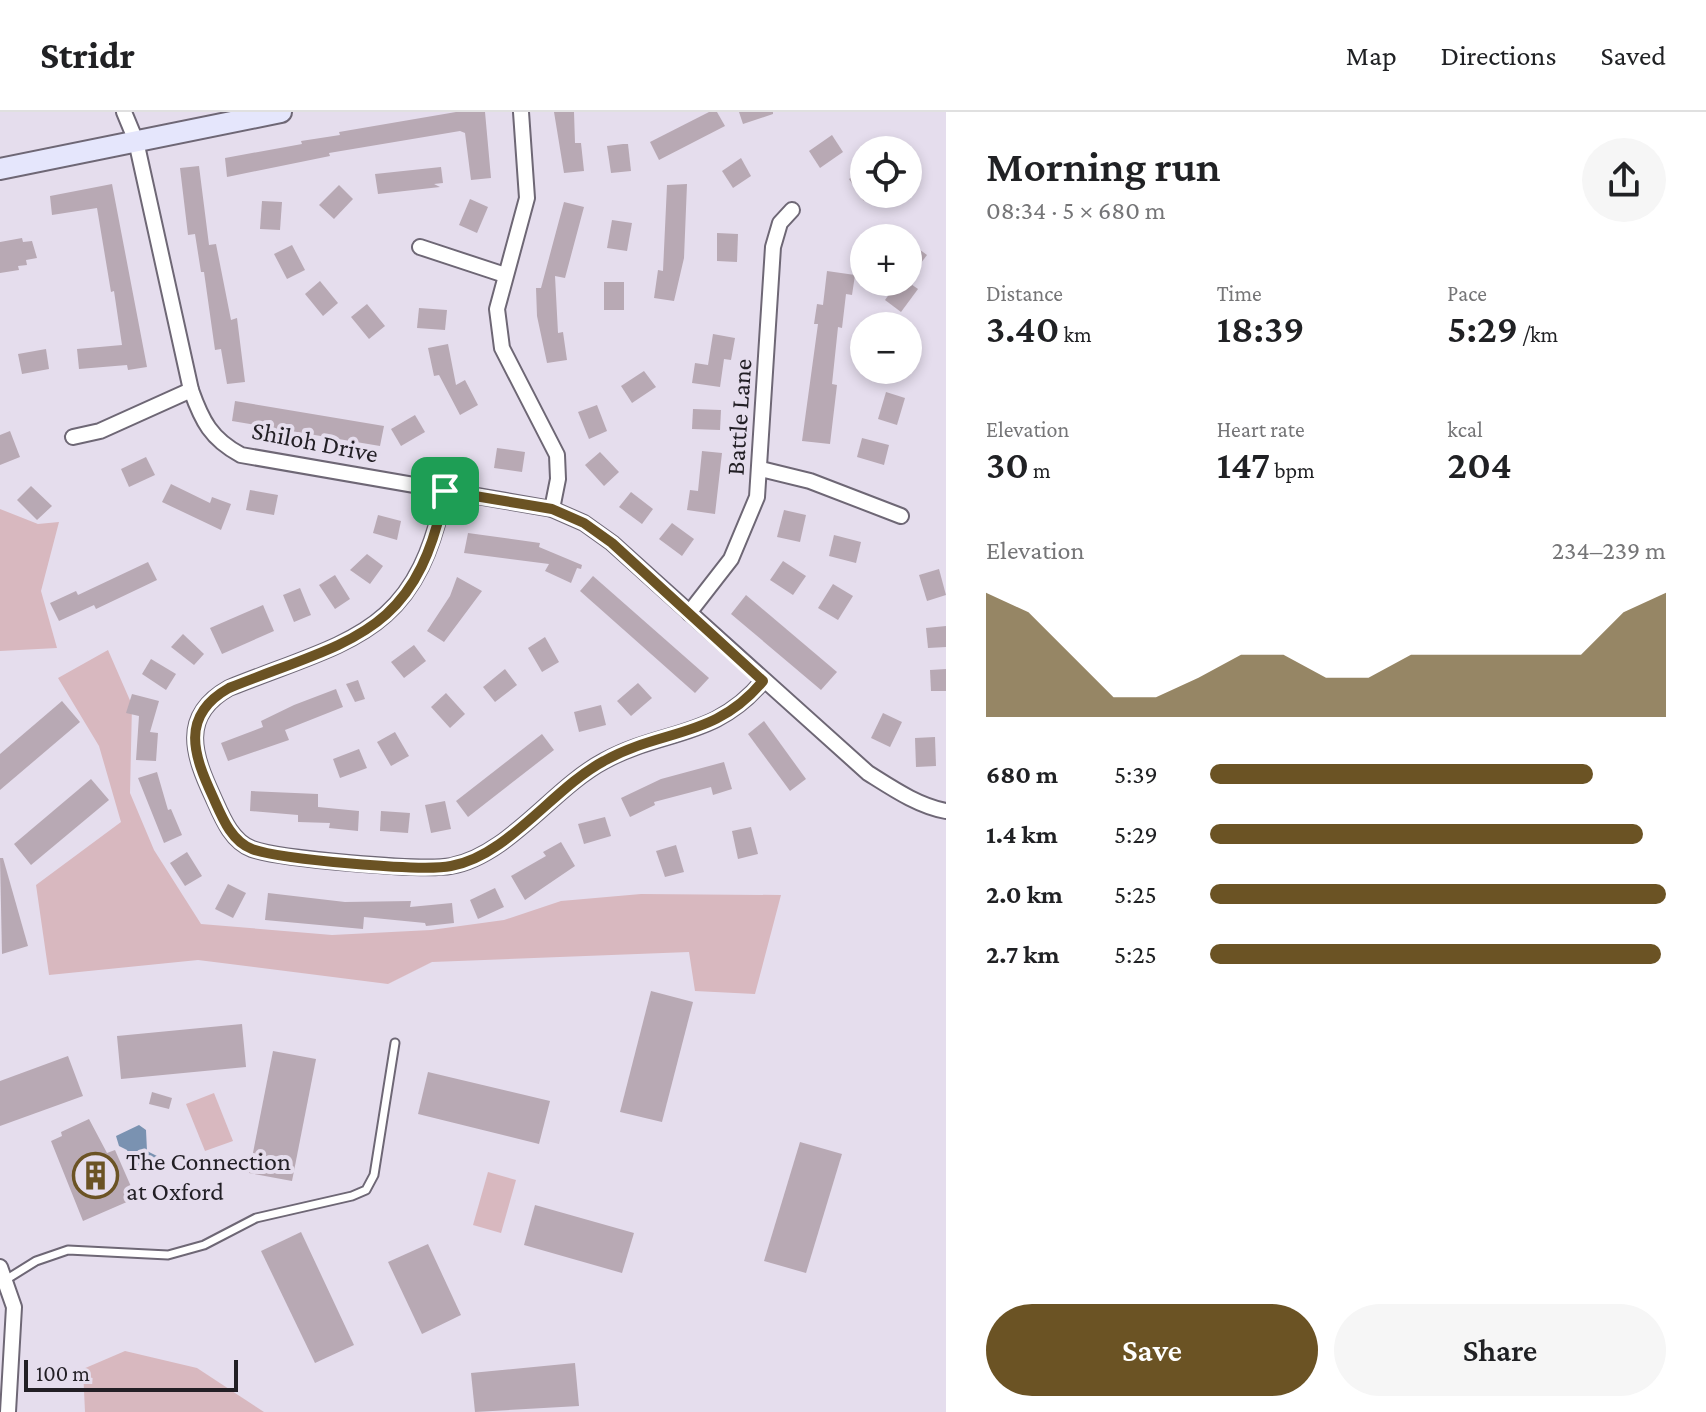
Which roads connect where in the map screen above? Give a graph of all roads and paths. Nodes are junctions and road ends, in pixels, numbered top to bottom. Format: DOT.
graph roads {
  1 [pos="124,112"];
  2 [pos="281,112"];
  3 [pos="521,112"];
  4 [pos="136,141"];
  5 [pos="0,169"];
  6 [pos="792,210"];
  7 [pos="420,247"];
  8 [pos="505,275"];
  9 [pos="191,390"];
  10 [pos="73,437"];
  11 [pos="761,469"];
  12 [pos="445,491"];
  13 [pos="552,509"];
  14 [pos="901,516"];
  15 [pos="689,613"];
  16 [pos="763,681"];
  17 [pos="946,811"];
  18 [pos="395,1043"];
  19 [pos="4,1273"];
  20 [pos="8,1412"];
  1 -- 4 [label="street, Shiloh Drive"];
  2 -- 4 [label="street"];
  3 -- 8 [label="street"];
  4 -- 5 [label="street"];
  4 -- 9 [label="street, Shiloh Drive"];
  6 -- 11 [label="street, Battle Lane"];
  7 -- 8 [label="street"];
  8 -- 13 [label="street"];
  9 -- 10 [label="street"];
  9 -- 12 [label="street, Shiloh Drive"];
  11 -- 14 [label="street"];
  11 -- 15 [label="street, Battle Lane"];
  12 -- 13 [label="street, Shiloh Drive"];
  12 -- 16 [label="street"];
  13 -- 15 [label="street, Shiloh Drive"];
  15 -- 16 [label="street, Shiloh Drive"];
  16 -- 17 [label="street, Shiloh Drive"];
  18 -- 19 [label="lane"];
  19 -- 20 [label="street"];
}
